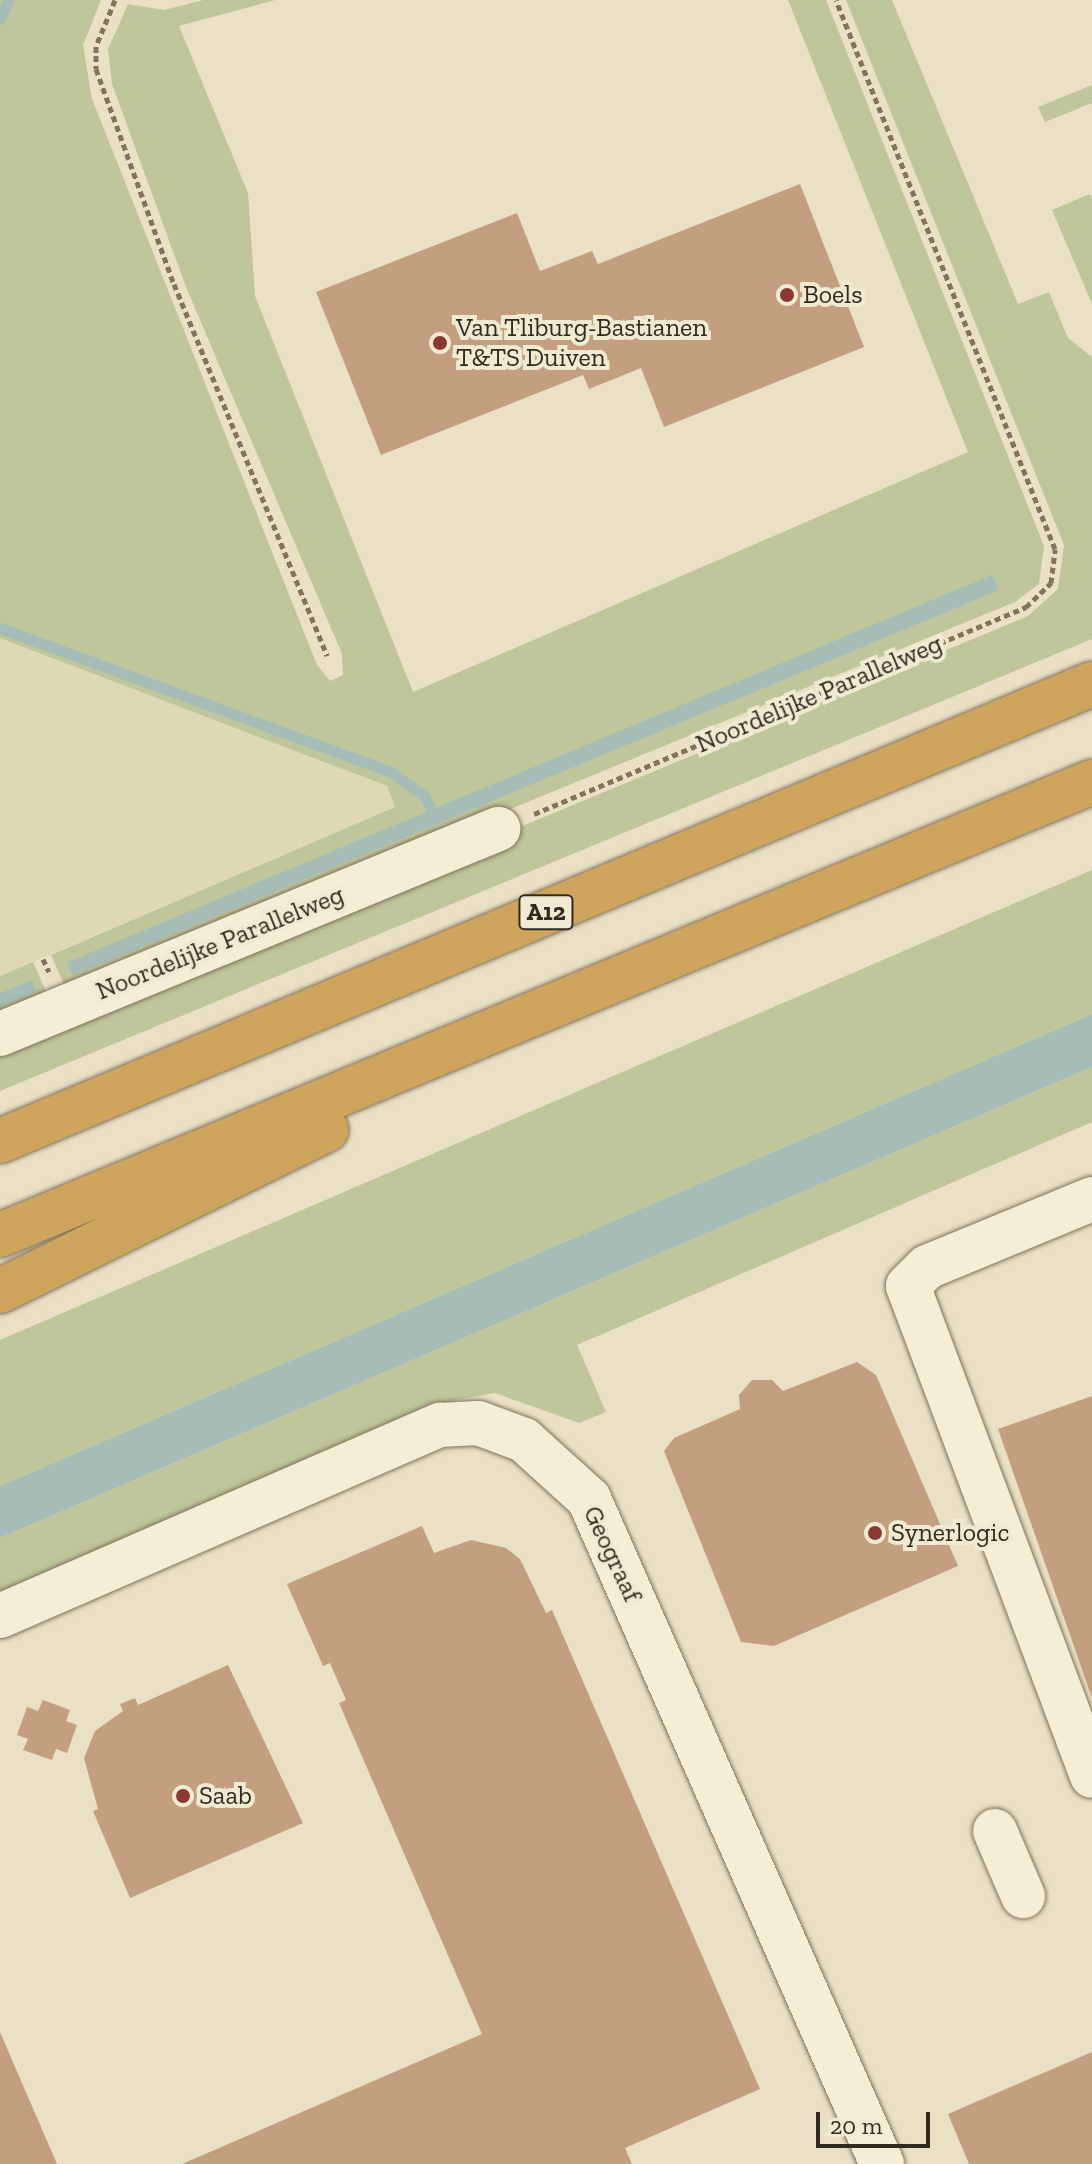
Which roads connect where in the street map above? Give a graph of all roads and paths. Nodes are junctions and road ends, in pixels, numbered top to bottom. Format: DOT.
graph roads {
  1 [pos="115,0"];
  2 [pos="836,0"];
  3 [pos="327,656"];
  4 [pos="1092,684"];
  5 [pos="1092,782"];
  6 [pos="498,829"];
  7 [pos="669,960"];
  8 [pos="0,1034"];
  9 [pos="0,1141"];
  10 [pos="1092,1199"];
  11 [pos="0,1235"];
  12 [pos="0,1291"];
  13 [pos="0,1616"];
  14 [pos="1092,1776"];
  15 [pos="995,1831"];
  16 [pos="1023,1896"];
  17 [pos="882,2164"];
  1 -- 3 [label="path"];
  2 -- 6 [label="path, Noordelijke Parallelweg"];
  4 -- 9 [label="highway, A12"];
  5 -- 7 [label="highway"];
  6 -- 8 [label="street, Noordelijke Parallelweg"];
  7 -- 11 [label="highway"];
  7 -- 12 [label="highway"];
  10 -- 14 [label="street"];
  13 -- 17 [label="street, Geograaf"];
  15 -- 16 [label="street"];
}
